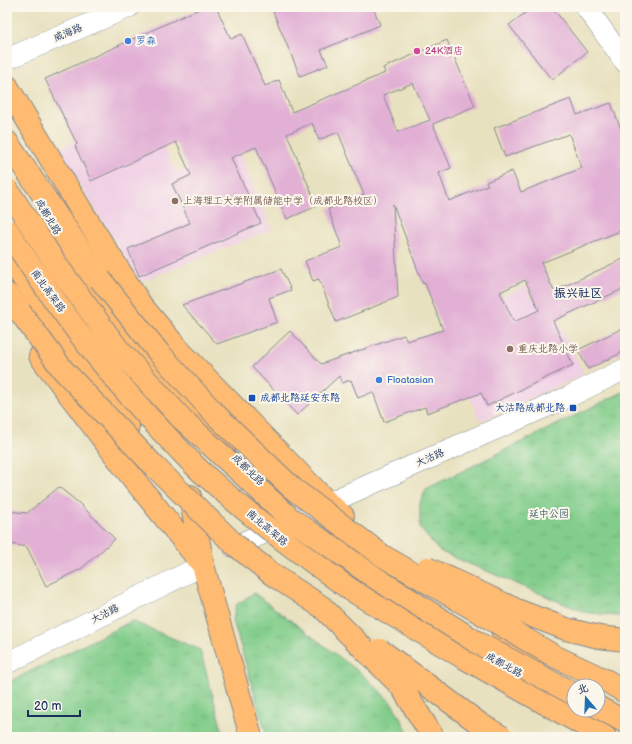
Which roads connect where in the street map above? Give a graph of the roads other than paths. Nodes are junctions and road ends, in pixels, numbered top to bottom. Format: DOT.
graph roads {
  1 [pos="129,7"];
  2 [pos="586,7"];
  3 [pos="7,59"];
  4 [pos="625,62"];
  5 [pos="7,86"];
  6 [pos="7,142"];
  7 [pos="7,148"];
  8 [pos="7,189"];
  9 [pos="7,230"];
  10 [pos="7,254"];
  11 [pos="7,294"];
  12 [pos="7,307"];
  13 [pos="152,319"];
  14 [pos="625,369"];
  15 [pos="154,370"];
  16 [pos="64,389"];
  17 [pos="114,410"];
  18 [pos="280,454"];
  19 [pos="190,496"];
  20 [pos="328,503"];
  21 [pos="293,512"];
  22 [pos="234,547"];
  23 [pos="383,556"];
  24 [pos="203,565"];
  25 [pos="322,607"];
  26 [pos="625,640"];
  27 [pos="7,663"];
  28 [pos="543,686"];
  29 [pos="566,690"];
  30 [pos="625,692"];
  31 [pos="566,699"];
  32 [pos="606,711"];
  33 [pos="602,718"];
  34 [pos="625,722"];
  35 [pos="625,730"];
  36 [pos="251,737"];
  37 [pos="433,737"];
  38 [pos="502,737"];
  39 [pos="513,737"];
  40 [pos="605,737"];
  1 -- 3 [label="street, 威海路"];
  2 -- 4 [label="street"];
  5 -- 13 [label="main road"];
  6 -- 23 [label="main road, bridge"];
  7 -- 15 [label="main road, 成都北路"];
  8 -- 29 [label="main road, bridge"];
  9 -- 40 [label="main road, 南北高架路, bridge"];
  10 -- 17 [label="main road"];
  11 -- 25 [label="main road, bridge"];
  12 -- 16 [label="main road"];
  13 -- 15 [label="main road"];
  13 -- 18 [label="main road"];
  14 -- 20 [label="street, 大沽路"];
  15 -- 21 [label="main road, 成都北路"];
  16 -- 17 [label="main road"];
  16 -- 24 [label="main road"];
  17 -- 19 [label="main road"];
  18 -- 20 [label="main road"];
  18 -- 21 [label="main road"];
  19 -- 22 [label="main road"];
  19 -- 24 [label="main road"];
  20 -- 21 [label="street, 大沽路"];
  20 -- 28 [label="main road"];
  21 -- 22 [label="street, 大沽路"];
  21 -- 28 [label="main road, 成都北路"];
  22 -- 39 [label="main road"];
  23 -- 26 [label="main road, bridge"];
  23 -- 30 [label="main road, bridge"];
  24 -- 27 [label="street, 大沽路"];
  24 -- 36 [label="main road"];
  25 -- 37 [label="main road, bridge"];
  25 -- 38 [label="main road, bridge"];
  28 -- 31 [label="main road, 成都北路"];
  32 -- 34 [label="main road"];
  33 -- 35 [label="main road"];
}
